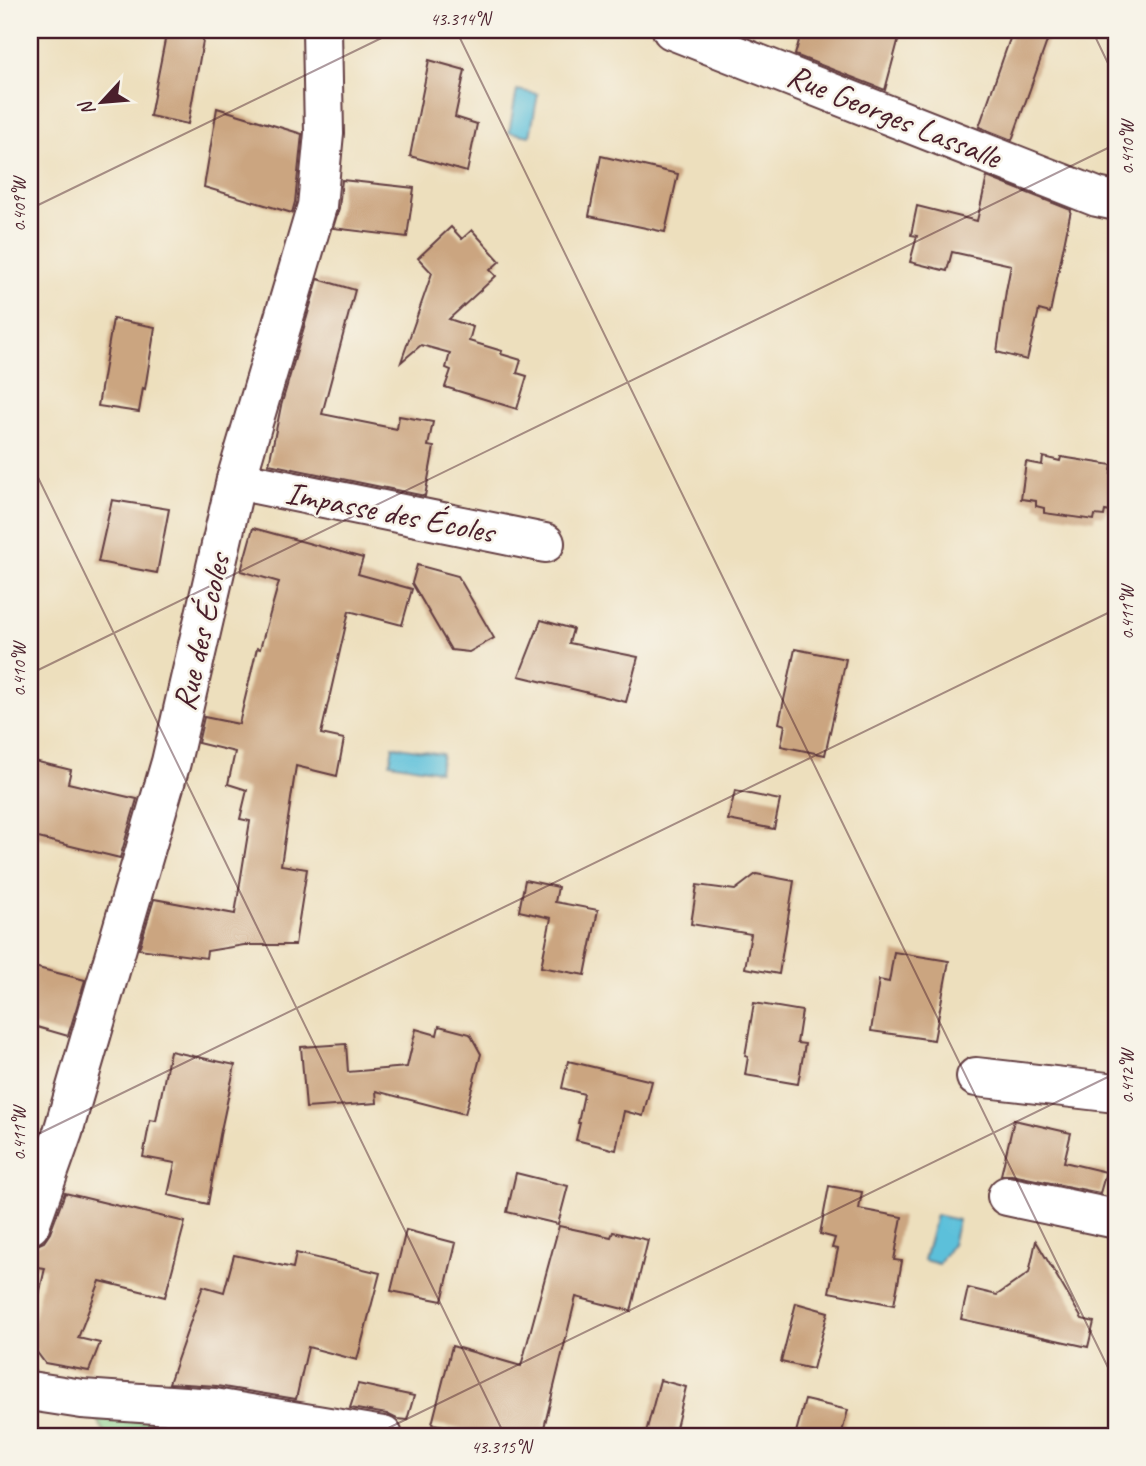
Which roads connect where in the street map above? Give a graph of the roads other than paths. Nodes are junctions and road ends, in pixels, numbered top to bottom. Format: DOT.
graph roads {
  1 [pos="322,30"];
  2 [pos="672,30"];
  3 [pos="1116,201"];
  4 [pos="236,481"];
  5 [pos="545,543"];
  6 [pos="976,1077"];
  7 [pos="1116,1093"];
  8 [pos="46,1128"];
  9 [pos="1007,1196"];
  10 [pos="1116,1219"];
  11 [pos="30,1225"];
  12 [pos="30,1391"];
  13 [pos="383,1436"];
  1 -- 4 [label="street, Rue des Écoles"];
  2 -- 3 [label="street, Rue Georges Lassalle"];
  4 -- 5 [label="street, Impasse des Écoles"];
  4 -- 8 [label="street, Rue des Écoles"];
  6 -- 7 [label="street"];
  8 -- 11 [label="street, Rue des Écoles"];
  9 -- 10 [label="street"];
  12 -- 13 [label="street"];
}
